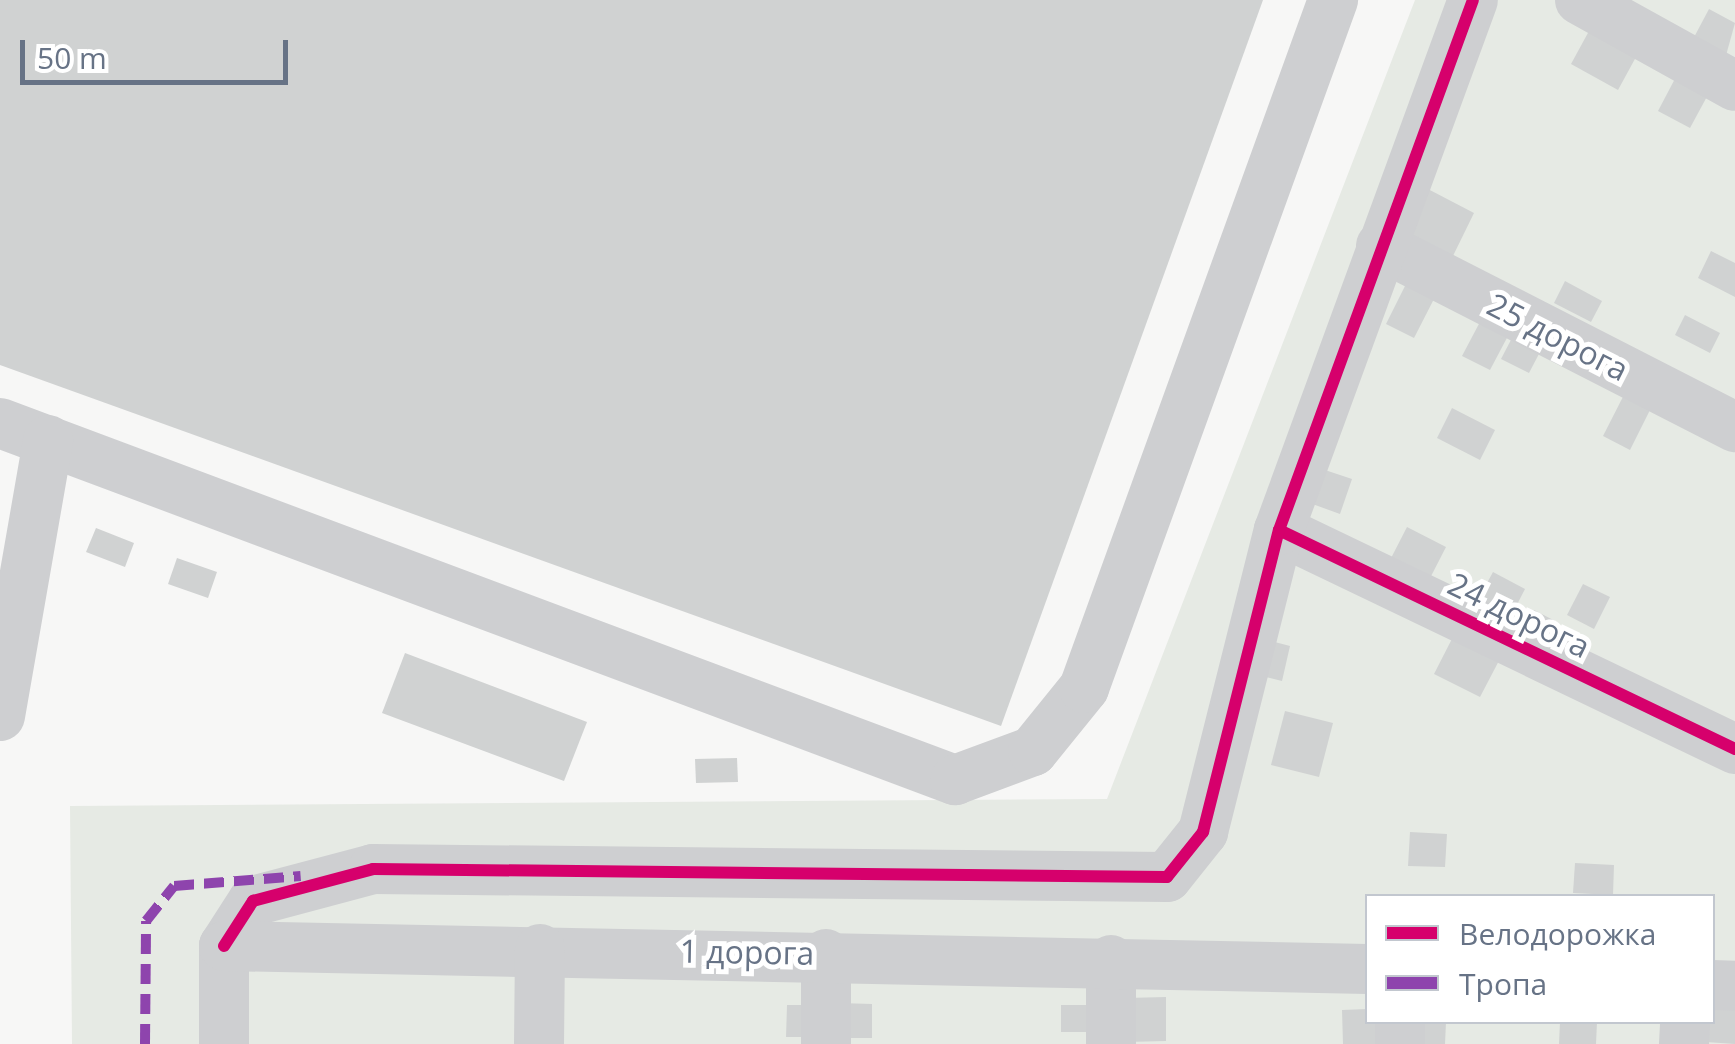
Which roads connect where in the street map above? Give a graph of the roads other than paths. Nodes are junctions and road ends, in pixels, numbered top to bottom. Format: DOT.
graph roads {
  1 [pos="1333,0"];
  2 [pos="1474,0"];
  3 [pos="1580,0"];
  4 [pos="1735,86"];
  5 [pos="1381,246"];
  6 [pos="0,423"];
  7 [pos="1735,427"];
  8 [pos="48,440"];
  9 [pos="1279,530"];
  10 [pos="0,716"];
  11 [pos="1735,749"];
  12 [pos="224,946"];
  13 [pos="540,949"];
  14 [pos="826,954"];
  15 [pos="1111,960"];
  16 [pos="1365,969"];
  17 [pos="224,1044"];
  18 [pos="539,1044"];
  19 [pos="826,1044"];
  20 [pos="1111,1044"];
  1 -- 8 [label="street"];
  2 -- 5 [label="street"];
  3 -- 4 [label="street"];
  5 -- 7 [label="street, 25 дорога"];
  5 -- 9 [label="street"];
  6 -- 8 [label="street"];
  8 -- 10 [label="street"];
  9 -- 11 [label="street, 24 дорога"];
  9 -- 12 [label="street"];
  12 -- 13 [label="street, 1 дорога"];
  12 -- 17 [label="street"];
  13 -- 14 [label="street, 1 дорога"];
  13 -- 18 [label="street"];
  14 -- 15 [label="street, 1 дорога"];
  14 -- 19 [label="street"];
  15 -- 16 [label="street, 1 дорога"];
  15 -- 20 [label="street"];
}
